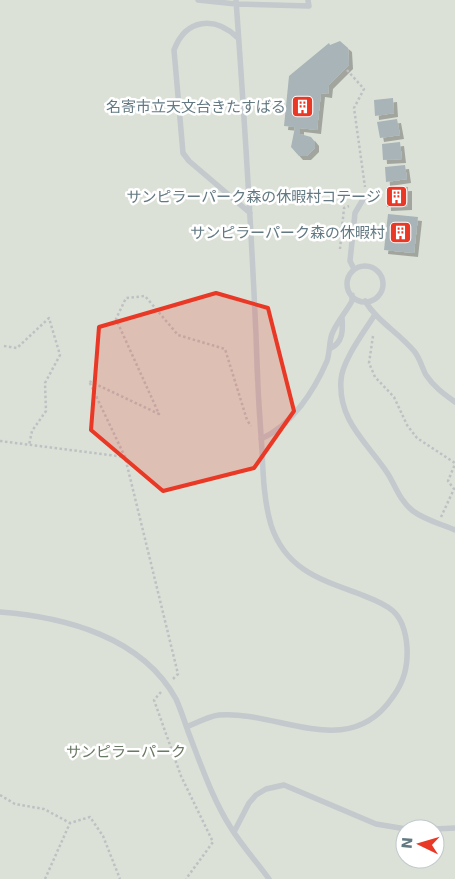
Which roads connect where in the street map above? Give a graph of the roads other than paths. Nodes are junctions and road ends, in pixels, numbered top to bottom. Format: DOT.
graph roads {
  1 [pos="198,0"];
  2 [pos="308,0"];
  3 [pos="236,2"];
  4 [pos="238,38"];
  5 [pos="365,196"];
  6 [pos="250,213"];
  7 [pos="354,269"];
  8 [pos="352,296"];
  9 [pos="365,301"];
  10 [pos="374,316"];
  11 [pos="342,318"];
  12 [pos="331,348"];
  13 [pos="455,402"];
  14 [pos="261,439"];
  15 [pos="455,530"];
  16 [pos="0,612"];
  17 [pos="187,727"];
  18 [pos="395,827"];
  19 [pos="234,832"];
  20 [pos="269,879"];
  1 -- 3 [label="lane"];
  2 -- 3 [label="lane"];
  3 -- 4 [label="lane"];
  4 -- 6 [label="lane"];
  4 -- 6 [label="lane"];
  5 -- 7 [label="lane"];
  6 -- 14 [label="lane"];
  7 -- 8 [label="lane"];
  7 -- 9 [label="lane"];
  8 -- 9 [label="lane"];
  8 -- 11 [label="lane"];
  9 -- 10 [label="lane"];
  10 -- 13 [label="lane"];
  10 -- 15 [label="lane"];
  11 -- 12 [label="lane"];
  11 -- 12 [label="lane"];
  12 -- 14 [label="lane"];
  14 -- 17 [label="lane"];
  16 -- 17 [label="lane"];
  17 -- 19 [label="lane"];
  18 -- 19 [label="lane"];
  19 -- 20 [label="lane"];
}
